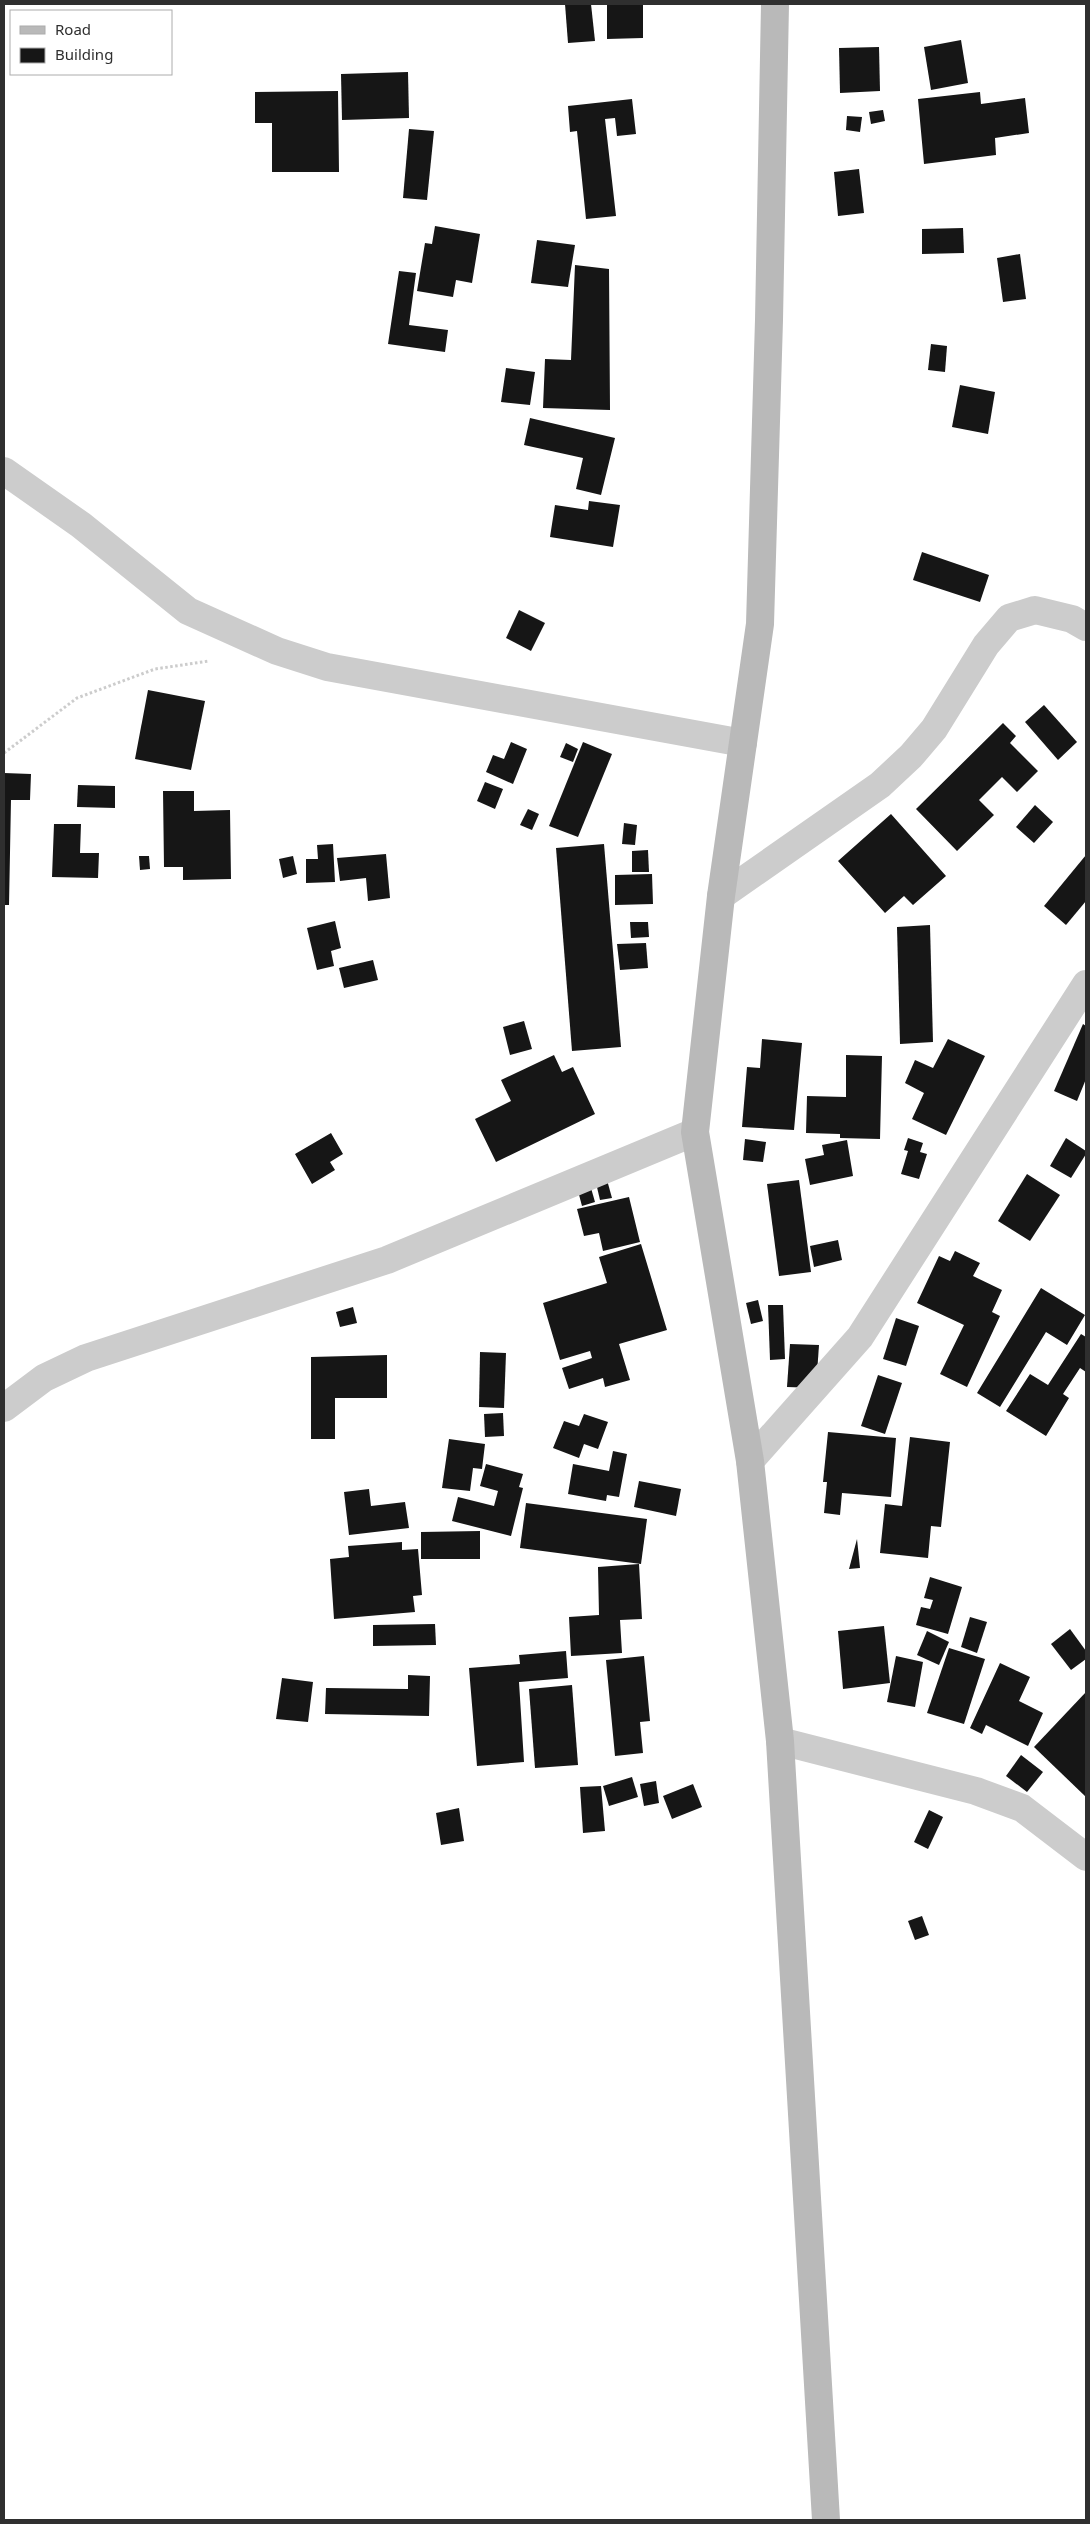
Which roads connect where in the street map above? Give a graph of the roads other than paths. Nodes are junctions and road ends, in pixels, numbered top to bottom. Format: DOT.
graph roads {
  1 [pos="774,4"];
  2 [pos="4,471"];
  3 [pos="1086,627"];
  4 [pos="742,743"];
  5 [pos="721,896"];
  6 [pos="1086,984"];
  7 [pos="695,1132"];
  8 [pos="4,1408"];
  9 [pos="750,1461"];
  10 [pos="780,1740"];
  11 [pos="1086,1857"];
  12 [pos="826,2520"];
  1 -- 4 [label="main road"];
  2 -- 4 [label="street"];
  3 -- 5 [label="street"];
  4 -- 5 [label="main road"];
  5 -- 7 [label="main road"];
  6 -- 9 [label="street"];
  7 -- 8 [label="street"];
  7 -- 9 [label="main road"];
  9 -- 10 [label="main road"];
  10 -- 11 [label="street"];
  10 -- 12 [label="main road"];
}
